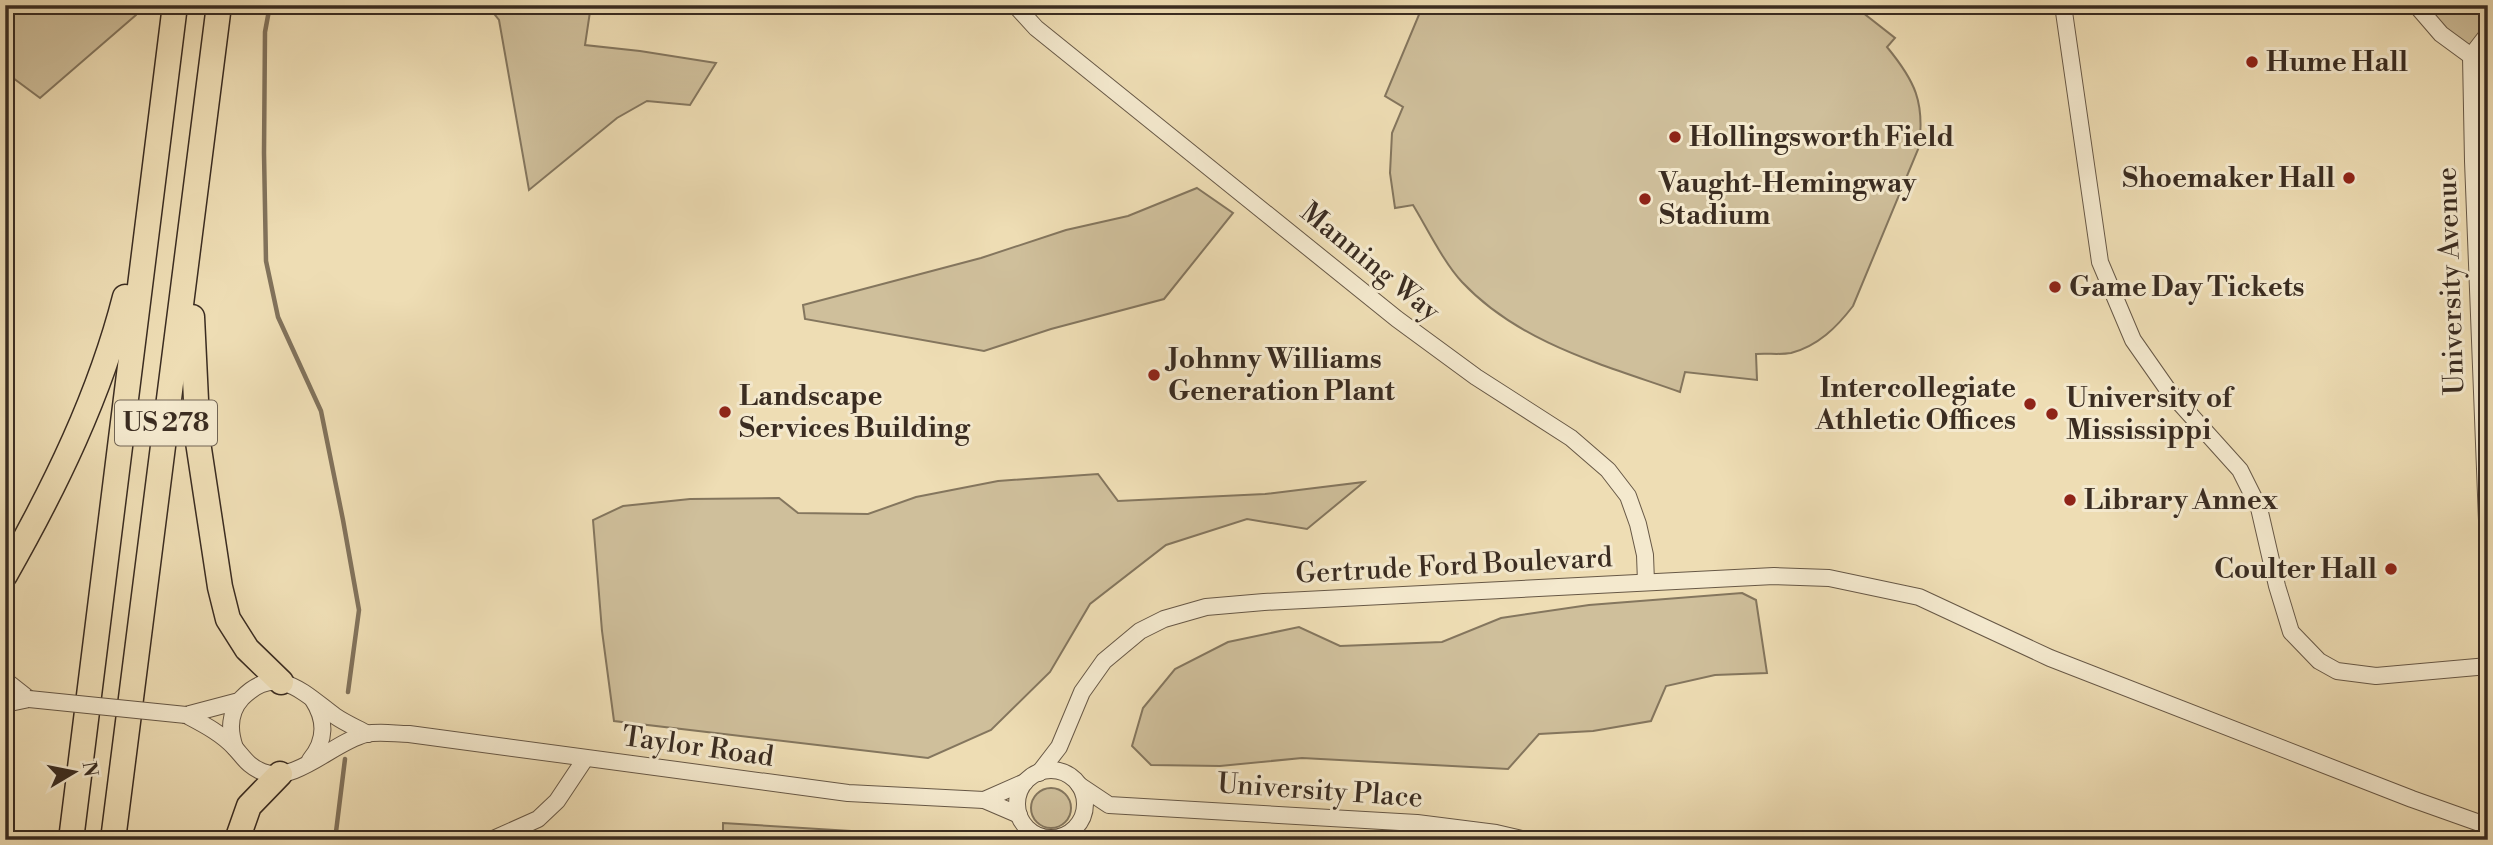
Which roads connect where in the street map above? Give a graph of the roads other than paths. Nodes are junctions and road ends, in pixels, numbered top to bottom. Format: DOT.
graph roads {
  1 [pos="175,5"];
  2 [pos="219,5"];
  3 [pos="1015,5"];
  4 [pos="2063,5"];
  5 [pos="2416,5"];
  6 [pos="2488,34"];
  7 [pos="2471,56"];
  8 [pos="150,201"];
  9 [pos="190,233"];
  10 [pos="2488,546"];
  11 [pos="5,575"];
  12 [pos="1646,582"];
  13 [pos="2488,666"];
  14 [pos="5,680"];
  15 [pos="281,682"];
  16 [pos="312,698"];
  17 [pos="29,699"];
  18 [pos="239,701"];
  19 [pos="5,704"];
  20 [pos="186,715"];
  21 [pos="368,734"];
  22 [pos="1059,747"];
  23 [pos="235,748"];
  24 [pos="585,759"];
  25 [pos="307,764"];
  26 [pos="1039,773"];
  27 [pos="1065,774"];
  28 [pos="280,775"];
  29 [pos="1025,782"];
  30 [pos="1079,785"];
  31 [pos="985,800"];
  32 [pos="1109,804"];
  33 [pos="1018,815"];
  34 [pos="1077,825"];
  35 [pos="2488,826"];
  36 [pos="71,840"];
  37 [pos="113,840"];
  38 [pos="237,840"];
  39 [pos="491,840"];
  40 [pos="1526,840"];
  1 -- 8 [label="highway, US 278"];
  2 -- 9 [label="highway, US 278"];
  3 -- 12 [label="street, Manning Way"];
  4 -- 13 [label="street"];
  5 -- 7 [label="street"];
  6 -- 7 [label="street"];
  7 -- 10 [label="street, University Avenue"];
  8 -- 11 [label="highway"];
  8 -- 36 [label="highway, US 278"];
  9 -- 15 [label="highway"];
  9 -- 37 [label="highway, US 278"];
  12 -- 22 [label="street, Gertrude Ford Boulevard"];
  12 -- 35 [label="street, Gertrude Ford Boulevard"];
  14 -- 17 [label="street"];
  15 -- 16 [label="street"];
  15 -- 18 [label="street"];
  16 -- 21 [label="street"];
  16 -- 25 [label="street"];
  17 -- 19 [label="street"];
  17 -- 20 [label="street, bridge"];
  18 -- 20 [label="street"];
  18 -- 23 [label="street"];
  20 -- 23 [label="street"];
  21 -- 24 [label="street, Taylor Road"];
  21 -- 25 [label="street"];
  22 -- 26 [label="street, Gertrude Ford Boulevard"];
  22 -- 27 [label="street"];
  23 -- 28 [label="street"];
  24 -- 31 [label="street, Taylor Road"];
  24 -- 39 [label="street"];
  25 -- 28 [label="street"];
  26 -- 27 [label="street"];
  26 -- 29 [label="street"];
  27 -- 30 [label="street"];
  28 -- 38 [label="highway"];
  29 -- 31 [label="street"];
  29 -- 33 [label="street"];
  30 -- 32 [label="street, University Place"];
  30 -- 34 [label="street"];
  31 -- 33 [label="street, Taylor Road"];
  32 -- 34 [label="street"];
  32 -- 40 [label="street, University Place"];
  33 -- 34 [label="street"];
}
